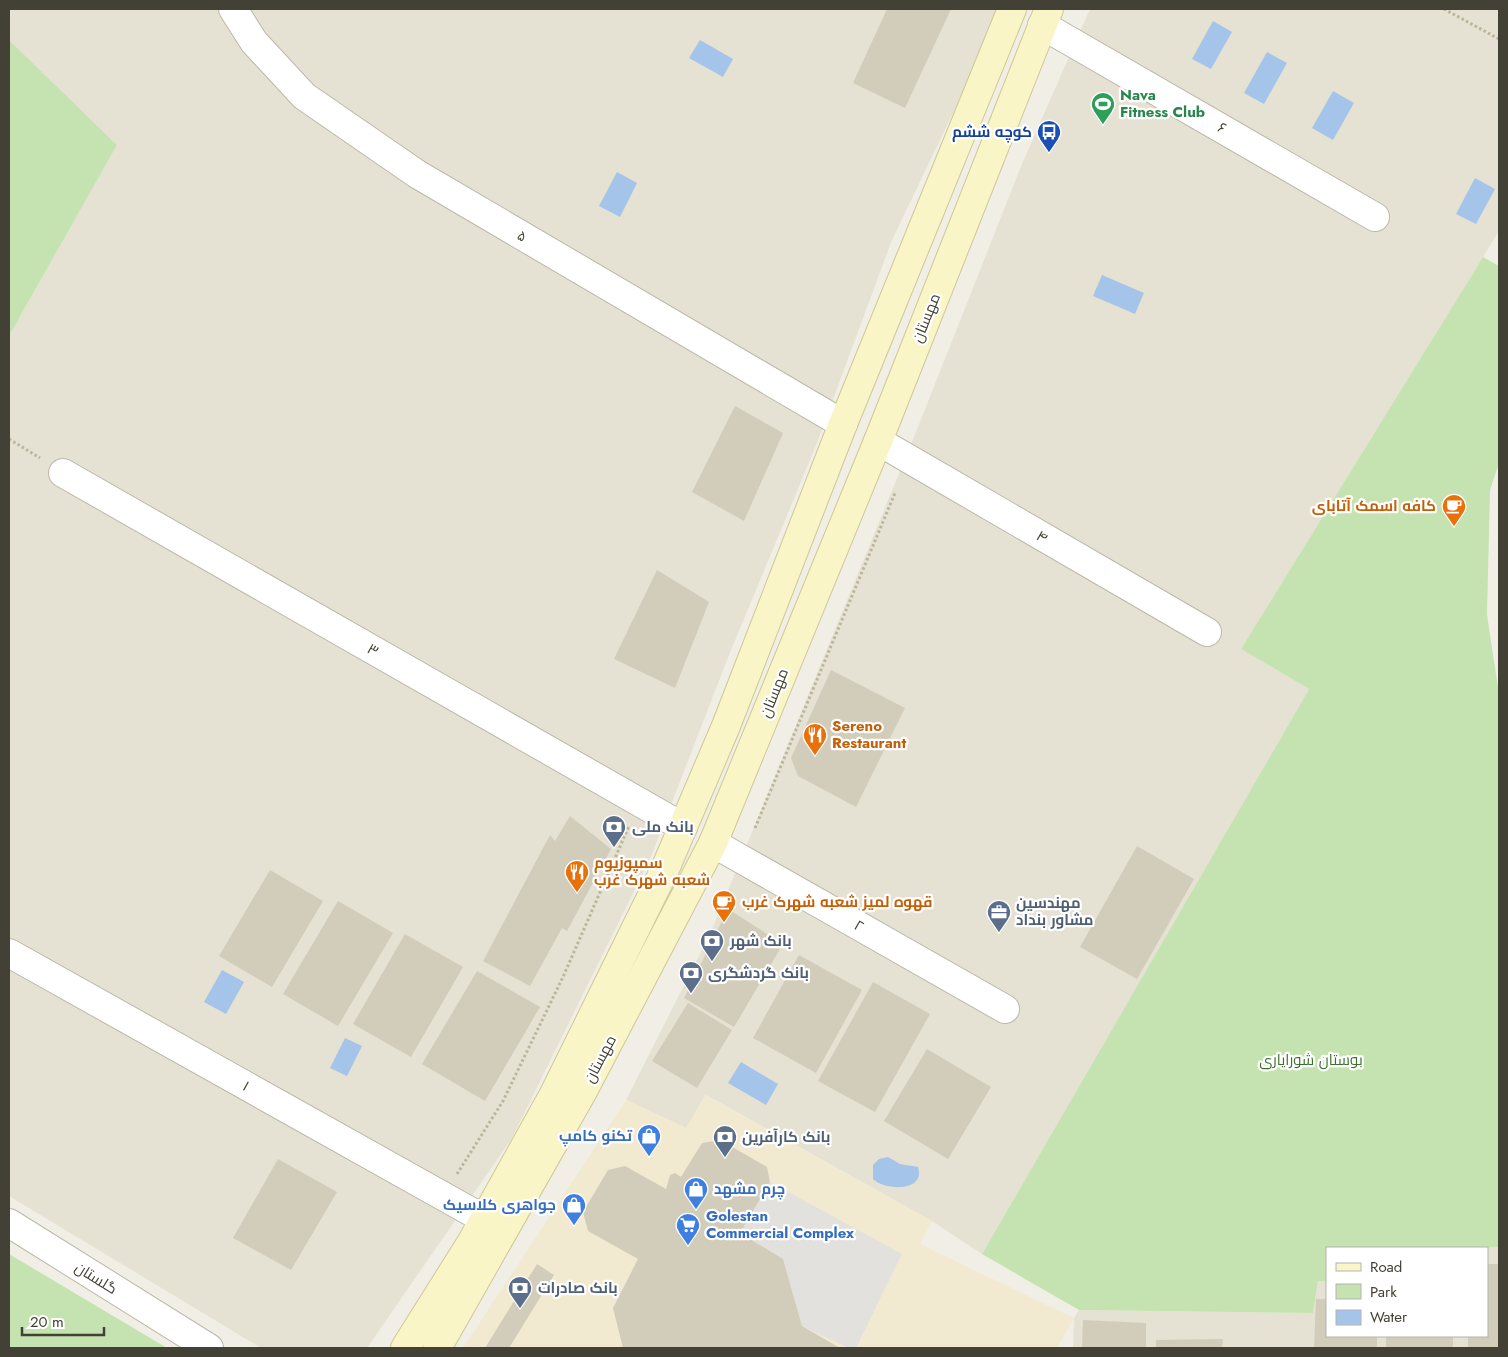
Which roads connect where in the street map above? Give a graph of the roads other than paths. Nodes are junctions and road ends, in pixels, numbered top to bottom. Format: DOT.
graph roads {
  1 [pos="233,9"];
  2 [pos="1013,9"];
  3 [pos="1046,17"];
  4 [pos="1375,217"];
  5 [pos="843,424"];
  6 [pos="878,441"];
  7 [pos="64,473"];
  8 [pos="1207,632"];
  9 [pos="683,827"];
  10 [pos="713,843"];
  11 [pos="9,954"];
  12 [pos="1005,1009"];
  13 [pos="572,1085"];
  14 [pos="9,1223"];
  15 [pos="494,1225"];
  16 [pos="209,1348"];
  17 [pos="405,1348"];
  18 [pos="437,1348"];
  1 -- 5 [label="street, ۵"];
  2 -- 3 [label="street"];
  2 -- 5 [label="street"];
  3 -- 4 [label="street, ۶"];
  3 -- 6 [label="street, مهستان"];
  5 -- 6 [label="street"];
  5 -- 9 [label="street"];
  6 -- 8 [label="street, ۴"];
  6 -- 10 [label="street, مهستان"];
  7 -- 9 [label="street, ۳"];
  9 -- 10 [label="street"];
  9 -- 13 [label="street"];
  10 -- 12 [label="street, ۲"];
  10 -- 13 [label="street, مهستان"];
  11 -- 15 [label="street, ۱"];
  13 -- 15 [label="street, مهستان"];
  14 -- 16 [label="street, گلستان"];
  15 -- 17 [label="street"];
  15 -- 18 [label="street, مهستان"];
}
